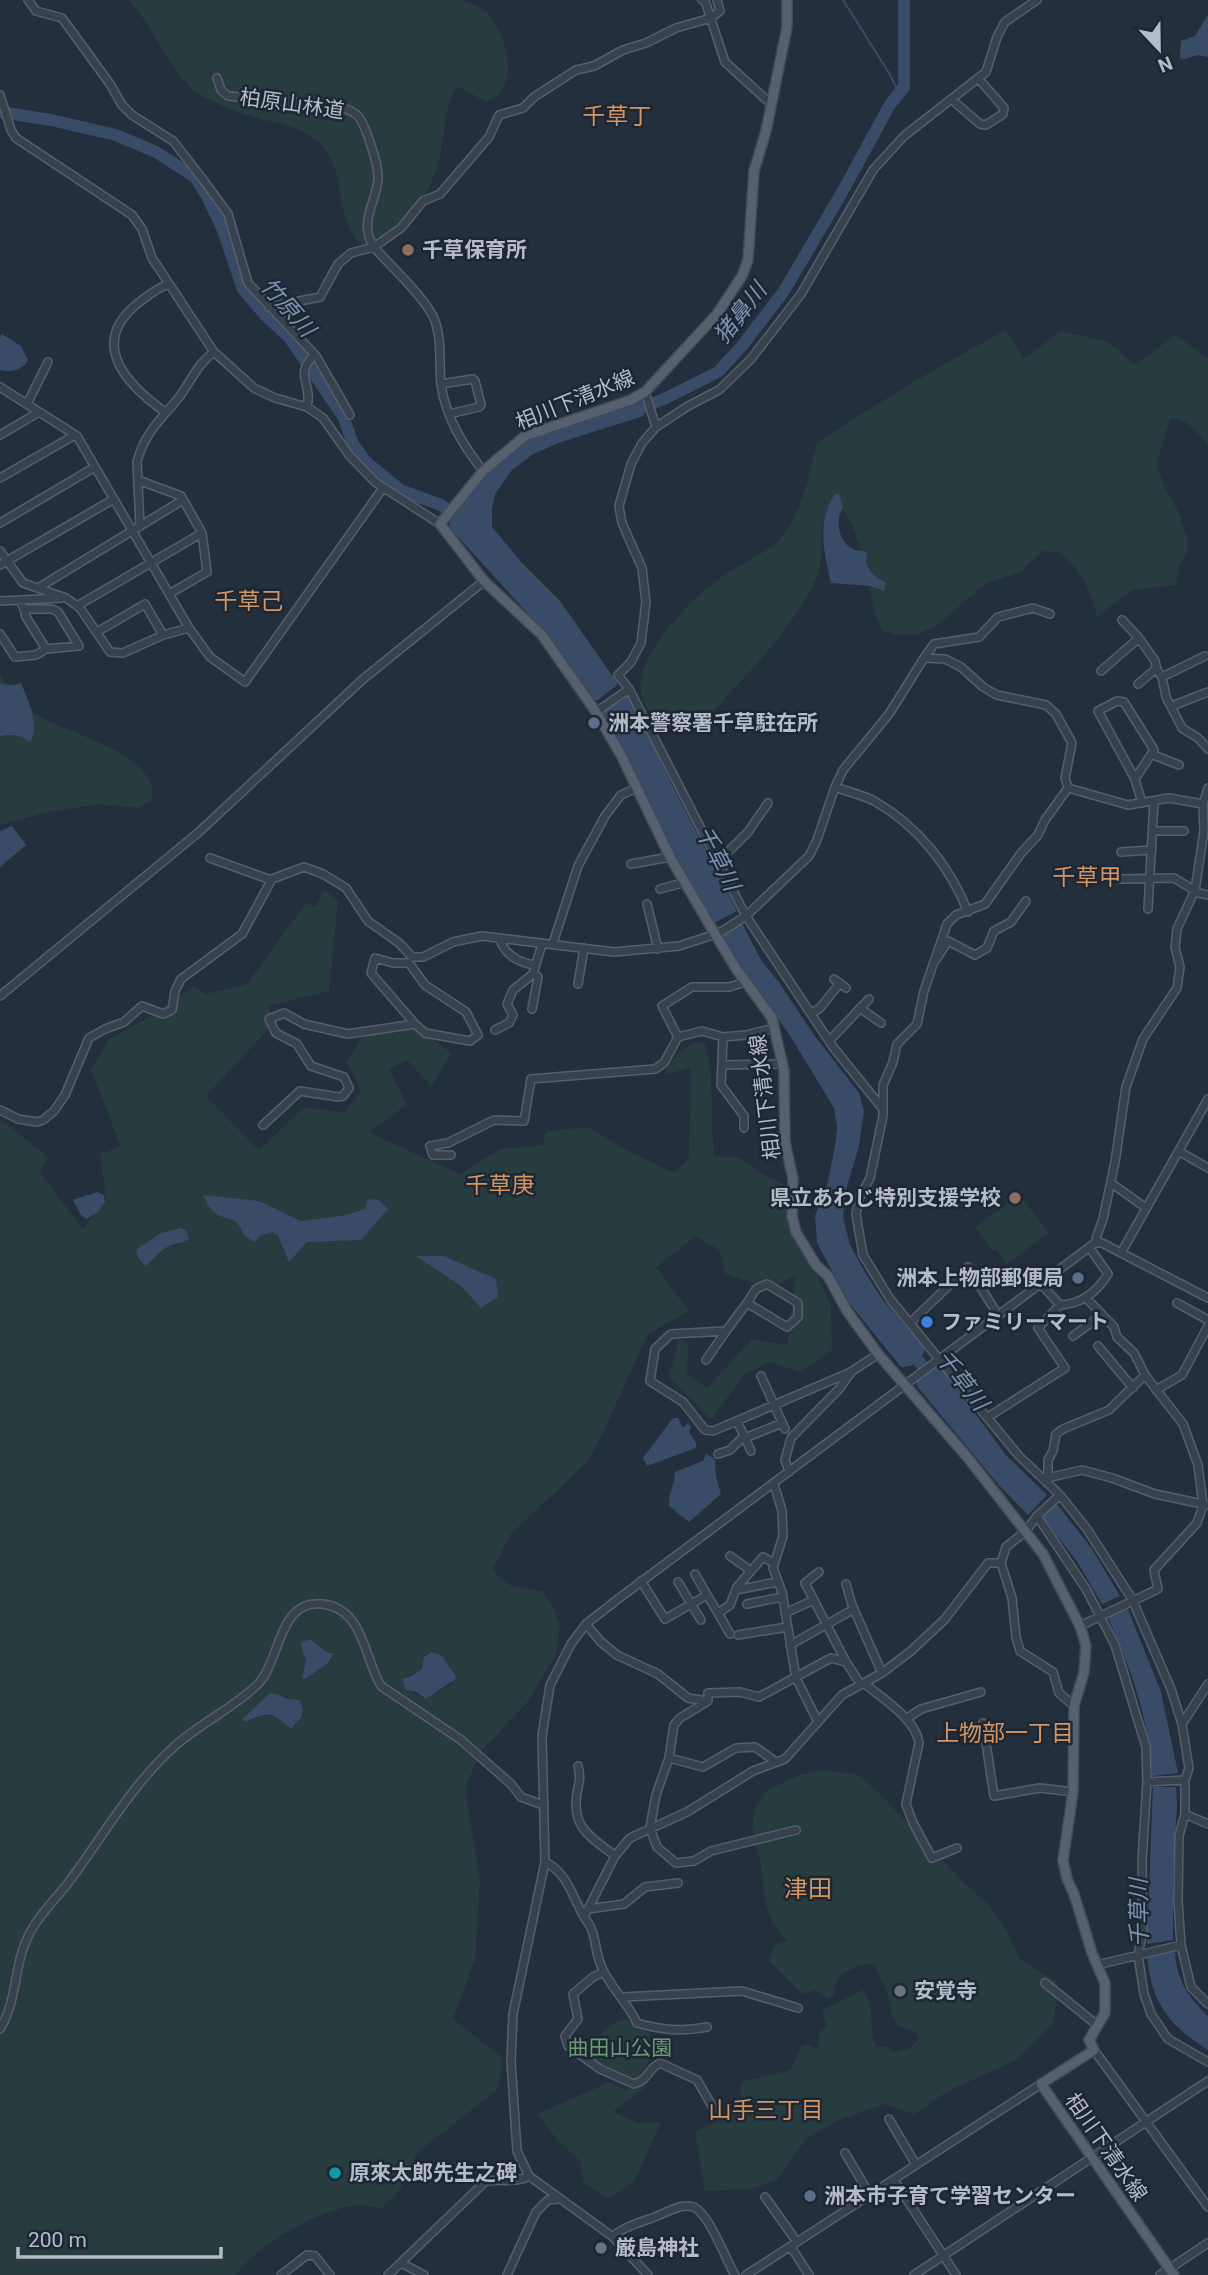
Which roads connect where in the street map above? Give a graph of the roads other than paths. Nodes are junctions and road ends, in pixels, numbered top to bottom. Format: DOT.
graph roads {
  1 [pos="28,0"];
  2 [pos="702,0"];
  3 [pos="717,0"];
  4 [pos="787,0"];
  5 [pos="1037,0"];
  6 [pos="711,18"];
  7 [pos="217,78"];
  8 [pos="978,78"];
  9 [pos="0,95"];
  10 [pos="951,99"];
  11 [pos="771,104"];
  12 [pos="374,247"];
  13 [pos="169,284"];
  14 [pos="269,307"];
  15 [pos="214,352"];
  16 [pos="312,356"];
  17 [pos="48,362"];
  18 [pos="441,384"];
  19 [pos="0,387"];
  20 [pos="646,395"];
  21 [pos="27,404"];
  22 [pos="307,407"];
  23 [pos="39,412"];
  24 [pos="164,412"];
  25 [pos="449,414"];
  26 [pos="350,415"];
  27 [pos="655,424"];
  28 [pos="0,435"];
  29 [pos="75,435"];
  30 [pos="95,467"];
  31 [pos="483,471"];
  32 [pos="0,478"];
  33 [pos="138,480"];
  34 [pos="383,488"];
  35 [pos="114,499"];
  36 [pos="183,500"];
  37 [pos="442,522"];
  38 [pos="0,523"];
  39 [pos="136,529"];
  40 [pos="202,533"];
  41 [pos="0,551"];
  42 [pos="151,563"];
  43 [pos="3,564"];
  44 [pos="484,581"];
  45 [pos="38,588"];
  46 [pos="169,594"];
  47 [pos="66,598"];
  48 [pos="20,600"];
  49 [pos="0,601"];
  50 [pos="77,606"];
  51 [pos="24,609"];
  52 [pos="1049,614"];
  53 [pos="1122,620"];
  54 [pos="189,628"];
  55 [pos="97,632"];
  56 [pos="0,634"];
  57 [pos="163,635"];
  58 [pos="1139,639"];
  59 [pos="46,649"];
  60 [pos="1205,656"];
  61 [pos="924,658"];
  62 [pos="1157,668"];
  63 [pos="1101,671"];
  64 [pos="1163,677"];
  65 [pos="1138,684"];
  66 [pos="629,689"];
  67 [pos="1208,692"];
  68 [pos="1172,706"];
  69 [pos="1098,711"];
  70 [pos="596,712"];
  71 [pos="1088,715"];
  72 [pos="1208,749"];
  73 [pos="1151,754"];
  74 [pos="1178,765"];
  75 [pos="1135,779"];
  76 [pos="835,787"];
  77 [pos="637,788"];
  78 [pos="1068,788"];
  79 [pos="1208,788"];
  80 [pos="1154,802"];
  81 [pos="768,803"];
  82 [pos="1142,803"];
  83 [pos="1206,807"];
  84 [pos="1154,831"];
  85 [pos="1184,831"];
  86 [pos="1152,850"];
  87 [pos="1121,852"];
  88 [pos="670,857"];
  89 [pos="210,858"];
  90 [pos="718,862"];
  91 [pos="631,864"];
  92 [pos="1120,879"];
  93 [pos="1151,879"];
  94 [pos="271,880"];
  95 [pos="686,882"];
  96 [pos="660,889"];
  97 [pos="1195,890"];
  98 [pos="1208,895"];
  99 [pos="1026,901"];
  100 [pos="647,904"];
  101 [pos="1148,909"];
  102 [pos="968,912"];
  103 [pos="744,917"];
  104 [pos="717,934"];
  105 [pos="500,940"];
  106 [pos="554,943"];
  107 [pos="542,944"];
  108 [pos="584,948"];
  109 [pos="658,949"];
  110 [pos="410,960"];
  111 [pos="933,962"];
  112 [pos="535,965"];
  113 [pos="533,974"];
  114 [pos="746,982"];
  115 [pos="840,983"];
  116 [pos="578,984"];
  117 [pos="0,996"];
  118 [pos="869,999"];
  119 [pos="860,1008"];
  120 [pos="532,1009"];
  121 [pos="811,1014"];
  122 [pos="881,1023"];
  123 [pos="415,1024"];
  124 [pos="775,1028"];
  125 [pos="495,1030"];
  126 [pos="678,1037"];
  127 [pos="723,1037"];
  128 [pos="830,1041"];
  129 [pos="783,1064"];
  130 [pos="722,1065"];
  131 [pos="1208,1100"];
  132 [pos="883,1108"];
  133 [pos="0,1110"];
  134 [pos="263,1125"];
  135 [pos="744,1128"];
  136 [pos="1180,1152"];
  137 [pos="451,1155"];
  138 [pos="1208,1168"];
  139 [pos="1111,1182"];
  140 [pos="1146,1208"];
  141 [pos="1098,1242"];
  142 [pos="1088,1247"];
  143 [pos="1121,1253"];
  144 [pos="1040,1283"];
  145 [pos="1086,1298"];
  146 [pos="1208,1298"];
  147 [pos="1177,1303"];
  148 [pos="747,1304"];
  149 [pos="1060,1305"];
  150 [pos="998,1315"];
  151 [pos="1102,1315"];
  152 [pos="1208,1320"];
  153 [pos="909,1323"];
  154 [pos="1208,1326"];
  155 [pos="726,1331"];
  156 [pos="1073,1336"];
  157 [pos="1098,1346"];
  158 [pos="878,1354"];
  159 [pos="939,1359"];
  160 [pos="706,1360"];
  161 [pos="851,1372"];
  162 [pos="1145,1375"];
  163 [pos="761,1376"];
  164 [pos="905,1384"];
  165 [pos="1133,1388"];
  166 [pos="1156,1390"];
  167 [pos="774,1405"];
  168 [pos="988,1417"];
  169 [pos="737,1421"];
  170 [pos="745,1438"];
  171 [pos="751,1451"];
  172 [pos="718,1454"];
  173 [pos="789,1472"];
  174 [pos="1043,1479"];
  175 [pos="774,1484"];
  176 [pos="1060,1495"];
  177 [pos="1206,1505"];
  178 [pos="1035,1518"];
  179 [pos="1026,1531"];
  180 [pos="730,1556"];
  181 [pos="774,1563"];
  182 [pos="1001,1563"];
  183 [pos="751,1571"];
  184 [pos="819,1572"];
  185 [pos="695,1574"];
  186 [pos="641,1581"];
  187 [pos="778,1581"];
  188 [pos="678,1582"];
  189 [pos="846,1584"];
  190 [pos="736,1590"];
  191 [pos="707,1595"];
  192 [pos="782,1597"];
  193 [pos="1132,1599"];
  194 [pos="814,1600"];
  195 [pos="691,1604"];
  196 [pos="747,1604"];
  197 [pos="854,1609"];
  198 [pos="718,1613"];
  199 [pos="785,1613"];
  200 [pos="1098,1616"];
  201 [pos="701,1620"];
  202 [pos="586,1624"];
  203 [pos="827,1624"];
  204 [pos="1080,1626"];
  205 [pos="788,1627"];
  206 [pos="790,1645"];
  207 [pos="846,1661"];
  208 [pos="882,1673"];
  209 [pos="796,1678"];
  210 [pos="863,1684"];
  211 [pos="1208,1684"];
  212 [pos="981,1692"];
  213 [pos="708,1701"];
  214 [pos="1074,1706"];
  215 [pos="906,1719"];
  216 [pos="818,1722"];
  217 [pos="983,1723"];
  218 [pos="1181,1724"];
  219 [pos="669,1758"];
  220 [pos="776,1762"];
  221 [pos="578,1766"];
  222 [pos="1185,1780"];
  223 [pos="1147,1782"];
  224 [pos="1073,1792"];
  225 [pos="543,1805"];
  226 [pos="1185,1814"];
  227 [pos="1208,1824"];
  228 [pos="650,1828"];
  229 [pos="796,1830"];
  230 [pos="957,1848"];
  231 [pos="615,1856"];
  232 [pos="545,1861"];
  233 [pos="678,1883"];
  234 [pos="588,1909"];
  235 [pos="584,1917"];
  236 [pos="1181,1945"];
  237 [pos="1138,1955"];
  238 [pos="1097,1965"];
  239 [pos="604,1972"];
  240 [pos="1045,1983"];
  241 [pos="622,1997"];
  242 [pos="1208,2004"];
  243 [pos="799,2008"];
  244 [pos="1097,2025"];
  245 [pos="707,2027"];
  246 [pos="0,2029"];
  247 [pos="1094,2050"];
  248 [pos="1208,2062"];
  249 [pos="1208,2081"];
  250 [pos="1041,2084"];
  251 [pos="715,2111"];
  252 [pos="889,2119"];
  253 [pos="1147,2122"];
  254 [pos="845,2153"];
  255 [pos="1093,2158"];
  256 [pos="916,2165"];
  257 [pos="529,2176"];
  258 [pos="894,2180"];
  259 [pos="870,2194"];
  260 [pos="765,2197"];
  261 [pos="559,2199"];
  262 [pos="1208,2207"];
  263 [pos="613,2237"];
  264 [pos="1208,2243"];
  265 [pos="794,2244"];
  266 [pos="943,2256"];
  267 [pos="401,2263"];
  268 [pos="1172,2272"];
  269 [pos="281,2275"];
  270 [pos="330,2275"];
  271 [pos="388,2275"];
  272 [pos="424,2275"];
  273 [pos="507,2275"];
  274 [pos="648,2275"];
  275 [pos="735,2275"];
  276 [pos="746,2275"];
  277 [pos="809,2275"];
  278 [pos="914,2275"];
  279 [pos="956,2275"];
  280 [pos="1160,2275"];
  1 -- 14 [label="street"];
  2 -- 6 [label="street"];
  3 -- 6 [label="street"];
  4 -- 11 [label="main road, 相川下清水線"];
  5 -- 8 [label="street"];
  6 -- 11 [label="street"];
  6 -- 12 [label="street"];
  7 -- 12 [label="street, 柏原山林道"];
  8 -- 10 [label="street"];
  8 -- 10 [label="street"];
  9 -- 13 [label="street"];
  10 -- 27 [label="street"];
  11 -- 20 [label="main road, 相川下清水線"];
  12 -- 14 [label="street"];
  12 -- 18 [label="street, 柏原山林道"];
  13 -- 15 [label="street"];
  13 -- 24 [label="street"];
  14 -- 16 [label="street"];
  15 -- 22 [label="street"];
  15 -- 24 [label="street"];
  16 -- 22 [label="street"];
  16 -- 26 [label="street"];
  17 -- 21 [label="street"];
  18 -- 25 [label="street, 柏原山林道"];
  18 -- 25 [label="street"];
  19 -- 21 [label="street"];
  20 -- 27 [label="street"];
  20 -- 31 [label="main road, 相川下清水線"];
  21 -- 23 [label="street"];
  22 -- 34 [label="street"];
  23 -- 28 [label="street"];
  23 -- 29 [label="street"];
  24 -- 33 [label="street"];
  25 -- 31 [label="street, 柏原山林道"];
  27 -- 66 [label="street"];
  29 -- 30 [label="street"];
  29 -- 32 [label="street"];
  30 -- 35 [label="street"];
  30 -- 38 [label="street"];
  31 -- 37 [label="main road, 相川下清水線"];
  33 -- 36 [label="street"];
  33 -- 39 [label="street"];
  34 -- 37 [label="street"];
  34 -- 54 [label="street"];
  35 -- 39 [label="street"];
  35 -- 43 [label="street"];
  36 -- 39 [label="street"];
  36 -- 40 [label="street"];
  37 -- 44 [label="main road, 相川下清水線"];
  39 -- 42 [label="street"];
  39 -- 45 [label="street"];
  40 -- 42 [label="street"];
  40 -- 46 [label="street"];
  41 -- 43 [label="street"];
  42 -- 46 [label="street"];
  42 -- 50 [label="street"];
  43 -- 45 [label="street"];
  44 -- 70 [label="main road, 相川下清水線"];
  44 -- 117 [label="street"];
  45 -- 47 [label="street"];
  46 -- 54 [label="street"];
  47 -- 48 [label="street"];
  47 -- 50 [label="street"];
  48 -- 49 [label="street"];
  48 -- 51 [label="street"];
  50 -- 55 [label="street"];
  51 -- 59 [label="street"];
  51 -- 59 [label="street"];
  52 -- 61 [label="street"];
  53 -- 58 [label="street"];
  54 -- 57 [label="street"];
  55 -- 57 [label="street"];
  55 -- 57 [label="street"];
  56 -- 59 [label="street"];
  58 -- 62 [label="street"];
  58 -- 63 [label="street"];
  60 -- 64 [label="street"];
  61 -- 76 [label="street"];
  61 -- 78 [label="street"];
  62 -- 64 [label="street"];
  62 -- 65 [label="street"];
  64 -- 68 [label="street"];
  66 -- 70 [label="street"];
  66 -- 90 [label="street"];
  67 -- 68 [label="street"];
  68 -- 72 [label="street"];
  69 -- 71 [label="street"];
  69 -- 73 [label="street"];
  69 -- 75 [label="street"];
  70 -- 77 [label="main road, 相川下清水線"];
  73 -- 74 [label="street"];
  73 -- 75 [label="street"];
  75 -- 82 [label="street"];
  76 -- 102 [label="street"];
  76 -- 103 [label="street"];
  77 -- 88 [label="main road, 相川下清水線"];
  77 -- 106 [label="street"];
  78 -- 82 [label="street"];
  78 -- 102 [label="street"];
  79 -- 83 [label="street"];
  80 -- 82 [label="street"];
  80 -- 83 [label="street"];
  80 -- 84 [label="street"];
  81 -- 90 [label="street"];
  83 -- 97 [label="street"];
  84 -- 85 [label="street"];
  84 -- 86 [label="street"];
  86 -- 87 [label="street"];
  86 -- 93 [label="street"];
  88 -- 91 [label="street"];
  88 -- 95 [label="main road, 相川下清水線"];
  89 -- 94 [label="street"];
  90 -- 103 [label="street"];
  92 -- 93 [label="street"];
  93 -- 97 [label="street"];
  93 -- 101 [label="street"];
  94 -- 110 [label="street"];
  94 -- 133 [label="street"];
  95 -- 96 [label="street"];
  95 -- 104 [label="main road, 相川下清水線"];
  97 -- 98 [label="street"];
  97 -- 139 [label="street"];
  99 -- 111 [label="street"];
  100 -- 109 [label="street"];
  102 -- 111 [label="street"];
  103 -- 104 [label="street"];
  103 -- 121 [label="street"];
  104 -- 109 [label="street"];
  104 -- 114 [label="main road, 相川下清水線"];
  105 -- 107 [label="street"];
  105 -- 110 [label="street"];
  105 -- 112 [label="street"];
  106 -- 107 [label="street"];
  106 -- 108 [label="street"];
  107 -- 112 [label="street"];
  108 -- 109 [label="street"];
  108 -- 116 [label="street"];
  110 -- 123 [label="street"];
  110 -- 123 [label="street"];
  111 -- 132 [label="street"];
  112 -- 113 [label="street"];
  113 -- 120 [label="street"];
  113 -- 125 [label="street"];
  114 -- 124 [label="main road, 相川下清水線"];
  114 -- 126 [label="street"];
  115 -- 121 [label="street"];
  118 -- 119 [label="street"];
  119 -- 122 [label="street"];
  119 -- 128 [label="street"];
  121 -- 128 [label="street"];
  123 -- 134 [label="street"];
  124 -- 127 [label="street"];
  124 -- 129 [label="main road, 相川下清水線"];
  126 -- 127 [label="street"];
  126 -- 137 [label="street"];
  127 -- 130 [label="street"];
  128 -- 132 [label="street"];
  129 -- 130 [label="street"];
  129 -- 158 [label="main road, 相川下清水線"];
  130 -- 135 [label="street"];
  131 -- 136 [label="street"];
  132 -- 153 [label="street"];
  136 -- 138 [label="street"];
  136 -- 140 [label="street"];
  139 -- 140 [label="street"];
  139 -- 141 [label="street"];
  140 -- 143 [label="street"];
  141 -- 142 [label="street"];
  141 -- 143 [label="street"];
  142 -- 144 [label="street"];
  142 -- 145 [label="street"];
  143 -- 146 [label="street"];
  144 -- 149 [label="street"];
  144 -- 150 [label="street"];
  145 -- 149 [label="street"];
  145 -- 151 [label="street"];
  147 -- 152 [label="street"];
  148 -- 148 [label="street"];
  148 -- 155 [label="street"];
  149 -- 168 [label="street"];
  150 -- 153 [label="street"];
  150 -- 159 [label="street"];
  151 -- 156 [label="street"];
  151 -- 162 [label="street"];
  153 -- 159 [label="street"];
  154 -- 166 [label="street"];
  155 -- 160 [label="street"];
  155 -- 169 [label="street"];
  157 -- 165 [label="street"];
  158 -- 161 [label="street"];
  158 -- 164 [label="main road, 相川下清水線"];
  159 -- 164 [label="street"];
  159 -- 168 [label="street"];
  161 -- 167 [label="street"];
  161 -- 173 [label="street"];
  162 -- 165 [label="street"];
  162 -- 166 [label="street"];
  163 -- 167 [label="street"];
  164 -- 173 [label="street"];
  164 -- 179 [label="main road, 相川下清水線"];
  165 -- 174 [label="street"];
  166 -- 177 [label="street"];
  167 -- 169 [label="street"];
  167 -- 170 [label="street"];
  168 -- 174 [label="street"];
  169 -- 170 [label="street"];
  170 -- 171 [label="street"];
  170 -- 172 [label="street"];
  173 -- 175 [label="street"];
  174 -- 176 [label="street"];
  174 -- 177 [label="street"];
  175 -- 181 [label="street"];
  175 -- 186 [label="street"];
  176 -- 178 [label="street"];
  176 -- 193 [label="street"];
  177 -- 193 [label="street"];
  178 -- 179 [label="street"];
  178 -- 200 [label="street"];
  179 -- 182 [label="street"];
  179 -- 204 [label="main road, 相川下清水線"];
  180 -- 183 [label="street"];
  181 -- 183 [label="street"];
  181 -- 187 [label="street"];
  182 -- 208 [label="street"];
  182 -- 214 [label="street"];
  183 -- 190 [label="street"];
  184 -- 194 [label="street"];
  185 -- 191 [label="street"];
  186 -- 195 [label="street"];
  186 -- 202 [label="street"];
  187 -- 190 [label="street"];
  187 -- 192 [label="street"];
  188 -- 195 [label="street"];
  189 -- 197 [label="street"];
  190 -- 198 [label="street"];
  191 -- 195 [label="street"];
  191 -- 198 [label="street"];
  192 -- 196 [label="street"];
  192 -- 199 [label="street"];
  193 -- 200 [label="street"];
  193 -- 218 [label="street"];
  194 -- 199 [label="street"];
  194 -- 203 [label="street"];
  195 -- 201 [label="street"];
  197 -- 203 [label="street"];
  197 -- 208 [label="street"];
  198 -- 205 [label="street"];
  199 -- 205 [label="street"];
  200 -- 204 [label="street"];
  200 -- 223 [label="street"];
  202 -- 213 [label="street"];
  202 -- 225 [label="street"];
  203 -- 206 [label="street"];
  203 -- 207 [label="street"];
  204 -- 214 [label="main road, 相川下清水線"];
  205 -- 206 [label="street"];
  206 -- 209 [label="street"];
  207 -- 209 [label="street"];
  207 -- 210 [label="street"];
  208 -- 210 [label="street"];
  209 -- 213 [label="street"];
  209 -- 216 [label="street"];
  210 -- 215 [label="street"];
  210 -- 216 [label="street"];
  211 -- 218 [label="street"];
  212 -- 215 [label="street"];
  213 -- 219 [label="street"];
  214 -- 224 [label="main road, 相川下清水線"];
  215 -- 230 [label="street"];
  216 -- 220 [label="street"];
  217 -- 224 [label="street"];
  218 -- 222 [label="street"];
  219 -- 220 [label="street"];
  219 -- 228 [label="street"];
  220 -- 228 [label="street"];
  221 -- 231 [label="street"];
  222 -- 223 [label="street"];
  222 -- 226 [label="street"];
  223 -- 237 [label="street"];
  224 -- 238 [label="main road, 相川下清水線"];
  225 -- 232 [label="street"];
  225 -- 246 [label="street"];
  226 -- 227 [label="street"];
  226 -- 236 [label="street"];
  228 -- 229 [label="street"];
  228 -- 231 [label="street"];
  231 -- 234 [label="street"];
  232 -- 235 [label="street"];
  232 -- 257 [label="street"];
  233 -- 234 [label="street"];
  234 -- 235 [label="street"];
  235 -- 239 [label="street"];
  236 -- 237 [label="street"];
  236 -- 242 [label="street"];
  237 -- 238 [label="street"];
  237 -- 248 [label="street"];
  238 -- 244 [label="main road, 相川下清水線"];
  239 -- 241 [label="street"];
  239 -- 251 [label="street"];
  240 -- 244 [label="street"];
  241 -- 243 [label="street"];
  241 -- 245 [label="street"];
  244 -- 247 [label="main road, 相川下清水線"];
  247 -- 250 [label="main road, 相川下清水線"];
  247 -- 253 [label="street"];
  249 -- 253 [label="street"];
  250 -- 255 [label="main road, 相川下清水線"];
  250 -- 256 [label="street"];
  252 -- 256 [label="street"];
  253 -- 255 [label="street"];
  253 -- 262 [label="street"];
  254 -- 259 [label="street"];
  255 -- 266 [label="street"];
  255 -- 268 [label="main road, 相川下清水線"];
  256 -- 258 [label="street"];
  257 -- 261 [label="street"];
  257 -- 267 [label="street"];
  258 -- 259 [label="street"];
  258 -- 266 [label="street"];
  259 -- 265 [label="street"];
  260 -- 265 [label="street"];
  261 -- 263 [label="street"];
  261 -- 273 [label="street"];
  263 -- 274 [label="street"];
  263 -- 275 [label="street"];
  264 -- 268 [label="street"];
  265 -- 276 [label="street"];
  265 -- 277 [label="street"];
  266 -- 278 [label="street"];
  266 -- 279 [label="street"];
  267 -- 271 [label="street"];
  267 -- 272 [label="street"];
  268 -- 280 [label="street"];
  269 -- 270 [label="street"];
}
